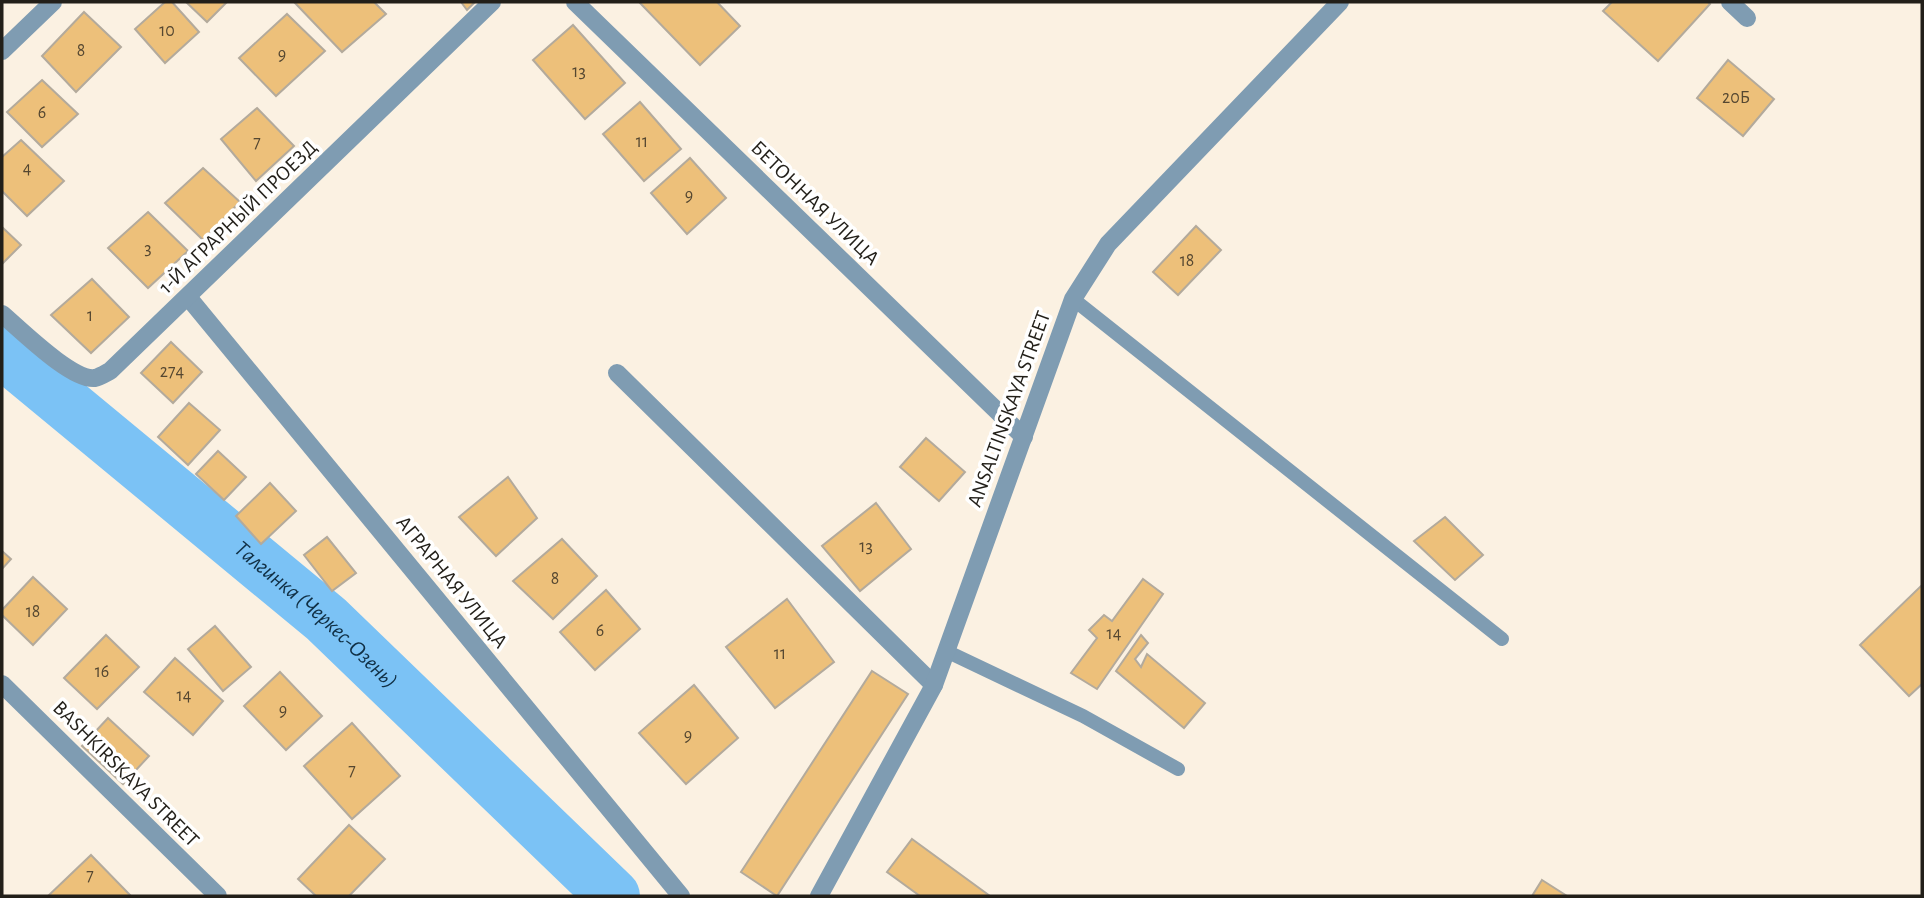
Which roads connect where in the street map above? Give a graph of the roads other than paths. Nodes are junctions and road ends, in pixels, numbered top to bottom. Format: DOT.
graph roads {
  1 [pos="53,2"];
  2 [pos="492,2"];
  3 [pos="575,2"];
  4 [pos="1340,2"];
  5 [pos="1730,2"];
  6 [pos="1747,18"];
  7 [pos="2,51"];
  8 [pos="188,297"];
  9 [pos="1073,299"];
  10 [pos="2,314"];
  11 [pos="617,373"];
  12 [pos="1024,437"];
  13 [pos="1502,639"];
  14 [pos="946,651"];
  15 [pos="2,684"];
  16 [pos="934,685"];
  17 [pos="1178,769"];
  18 [pos="218,896"];
  19 [pos="681,896"];
  20 [pos="819,896"];
  1 -- 7 [label="street"];
  2 -- 8 [label="street, 1-Й АГРАРНЫЙ ПРОЕЗД"];
  3 -- 12 [label="street, БЕТОННАЯ УЛИЦА"];
  4 -- 9 [label="street, ANSALTINSKAYA STREET"];
  5 -- 6 [label="street"];
  8 -- 10 [label="street, 1-Й АГРАРНЫЙ ПРОЕЗД"];
  8 -- 19 [label="street, АГРАРНАЯ УЛИЦА"];
  9 -- 12 [label="street, ANSALTINSKAYA STREET"];
  9 -- 13 [label="lane"];
  11 -- 16 [label="street"];
  12 -- 14 [label="street, ANSALTINSKAYA STREET"];
  14 -- 16 [label="street, ANSALTINSKAYA STREET"];
  14 -- 17 [label="lane"];
  15 -- 18 [label="street, BASHKIRSKAYA STREET"];
  16 -- 20 [label="street, ANSALTINSKAYA STREET"];
}
